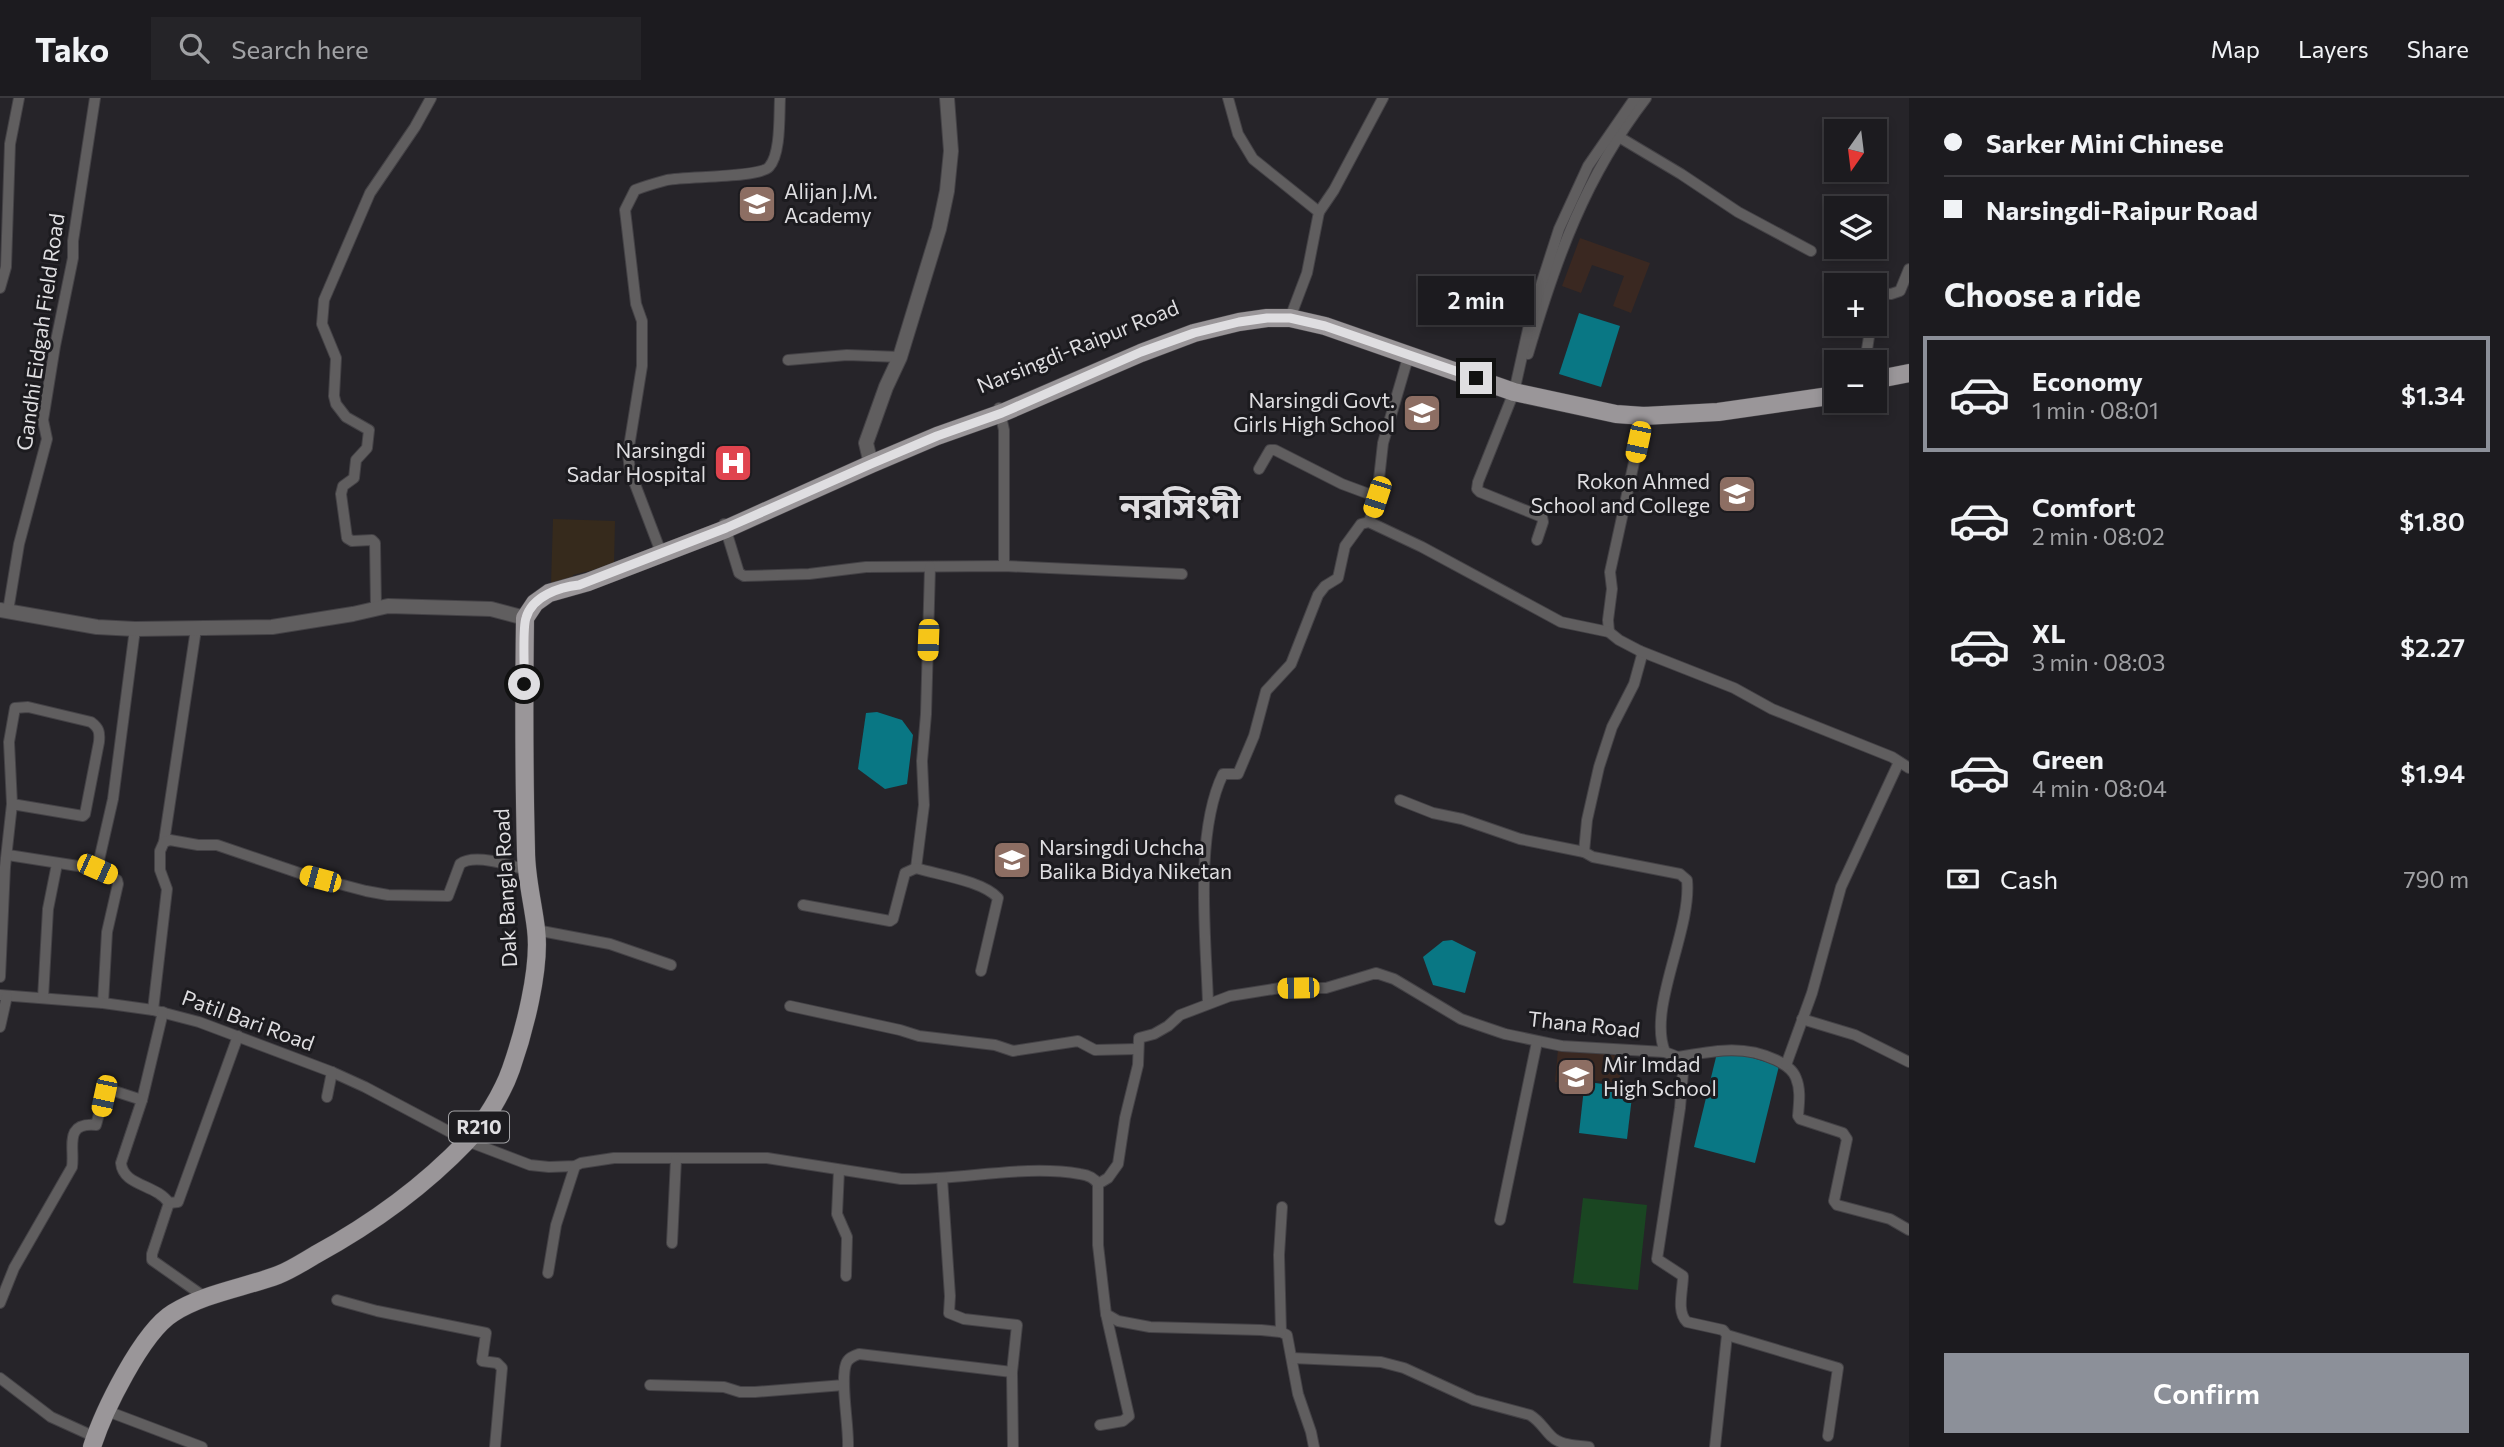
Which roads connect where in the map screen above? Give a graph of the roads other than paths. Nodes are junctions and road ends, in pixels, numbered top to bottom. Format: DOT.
graph roads {
  1 [pos="19,98"];
  2 [pos="95,98"];
  3 [pos="431,98"];
  4 [pos="780,98"];
  5 [pos="947,98"];
  6 [pos="1228,98"];
  7 [pos="1382,98"];
  8 [pos="1635,98"];
  9 [pos="1646,98"];
  10 [pos="1619,137"];
  11 [pos="1319,212"];
  12 [pos="1811,251"];
  13 [pos="1909,269"];
  14 [pos="0,288"];
  15 [pos="1887,294"];
  16 [pos="1292,315"];
  17 [pos="1409,354"];
  18 [pos="900,358"];
  19 [pos="788,360"];
  20 [pos="1909,373"];
  21 [pos="1887,377"];
  22 [pos="1516,382"];
  23 [pos="1824,388"];
  24 [pos="1824,396"];
  25 [pos="1000,409"];
  26 [pos="1645,412"];
  27 [pos="869,460"];
  28 [pos="1259,469"];
  29 [pos="1377,497"];
  30 [pos="1369,522"];
  31 [pos="725,525"];
  32 [pos="1537,541"];
  33 [pos="660,550"];
  34 [pos="1004,566"];
  35 [pos="930,567"];
  36 [pos="1182,574"];
  37 [pos="376,608"];
  38 [pos="4,610"];
  39 [pos="526,618"];
  40 [pos="135,629"];
  41 [pos="196,629"];
  42 [pos="1609,632"];
  43 [pos="1640,651"];
  44 [pos="1906,765"];
  45 [pos="1400,800"];
  46 [pos="12,804"];
  47 [pos="164,842"];
  48 [pos="1584,852"];
  49 [pos="8,855"];
  50 [pos="57,864"];
  51 [pos="916,868"];
  52 [pos="97,869"];
  53 [pos="526,870"];
  54 [pos="803,905"];
  55 [pos="536,930"];
  56 [pos="671,965"];
  57 [pos="981,971"];
  58 [pos="0,977"];
  59 [pos="4,996"];
  60 [pos="43,998"];
  61 [pos="103,1003"];
  62 [pos="1208,1003"];
  63 [pos="790,1006"];
  64 [pos="158,1011"];
  65 [pos="1802,1019"];
  66 [pos="0,1027"];
  67 [pos="238,1036"];
  68 [pos="1537,1042"];
  69 [pos="1137,1049"];
  70 [pos="1665,1052"];
  71 [pos="1678,1057"];
  72 [pos="1909,1062"];
  73 [pos="1786,1065"];
  74 [pos="332,1072"];
  75 [pos="327,1097"];
  76 [pos="142,1100"];
  77 [pos="467,1141"];
  78 [pos="676,1159"];
  79 [pos="575,1166"];
  80 [pos="839,1170"];
  81 [pos="943,1178"];
  82 [pos="1098,1184"];
  83 [pos="169,1203"];
  84 [pos="1282,1207"];
  85 [pos="1500,1220"];
  86 [pos="1909,1230"];
  87 [pos="673,1243"];
  88 [pos="548,1273"];
  89 [pos="846,1276"];
  90 [pos="206,1298"];
  91 [pos="337,1300"];
  92 [pos="0,1303"];
  93 [pos="1106,1314"];
  94 [pos="1281,1332"];
  95 [pos="1727,1335"];
  96 [pos="1292,1358"];
  97 [pos="1012,1372"];
  98 [pos="0,1378"];
  99 [pos="650,1385"];
  100 [pos="844,1385"];
  101 [pos="107,1411"];
  102 [pos="1100,1425"];
  103 [pos="1828,1436"];
  104 [pos="94,1442"];
  105 [pos="202,1447"];
  106 [pos="495,1447"];
  107 [pos="849,1447"];
  108 [pos="1013,1447"];
  109 [pos="1314,1447"];
  110 [pos="1589,1447"];
  111 [pos="1715,1447"];
  1 -- 14 [label="street"];
  2 -- 38 [label="street, Gandhi Eidgah Field Road"];
  3 -- 37 [label="street"];
  4 -- 33 [label="street"];
  5 -- 18 [label="street"];
  6 -- 11 [label="street"];
  7 -- 11 [label="street"];
  8 -- 22 [label="street"];
  9 -- 10 [label="street"];
  10 -- 12 [label="street"];
  10 -- 22 [label="street"];
  11 -- 16 [label="street"];
  13 -- 15 [label="street"];
  16 -- 17 [label="main road, Narsingdi-Raipur Road"];
  16 -- 22 [label="main road, Narsingdi-Raipur Road"];
  16 -- 25 [label="main road, Narsingdi-Raipur Road"];
  17 -- 22 [label="main road, Narsingdi-Raipur Road"];
  17 -- 29 [label="street"];
  18 -- 19 [label="street"];
  18 -- 27 [label="street"];
  20 -- 21 [label="main road"];
  22 -- 26 [label="main road, Narsingdi-Raipur Road"];
  22 -- 32 [label="street"];
  23 -- 26 [label="main road, Narsingdi-Raipur Road"];
  24 -- 26 [label="main road, Narsingdi-Raipur Road"];
  25 -- 27 [label="main road, Narsingdi-Raipur Road"];
  25 -- 34 [label="street"];
  26 -- 42 [label="street"];
  27 -- 31 [label="main road, Narsingdi-Raipur Road"];
  28 -- 29 [label="street"];
  29 -- 30 [label="street"];
  30 -- 42 [label="street"];
  30 -- 62 [label="street"];
  31 -- 33 [label="main road, Narsingdi-Raipur Road"];
  31 -- 35 [label="street"];
  33 -- 39 [label="main road, Narsingdi-Raipur Road"];
  34 -- 35 [label="street"];
  34 -- 36 [label="street"];
  35 -- 51 [label="street"];
  37 -- 39 [label="street"];
  37 -- 41 [label="street"];
  38 -- 40 [label="street"];
  39 -- 53 [label="main road, Dak Bangla Road / R210"];
  40 -- 41 [label="street"];
  40 -- 52 [label="street"];
  41 -- 47 [label="street"];
  42 -- 43 [label="street"];
  43 -- 44 [label="street"];
  43 -- 48 [label="street"];
  44 -- 65 [label="street"];
  45 -- 48 [label="street"];
  46 -- 46 [label="street"];
  46 -- 49 [label="street"];
  47 -- 53 [label="street"];
  47 -- 64 [label="street"];
  48 -- 70 [label="street"];
  49 -- 50 [label="street"];
  49 -- 58 [label="street"];
  50 -- 52 [label="street"];
  50 -- 60 [label="street"];
  51 -- 54 [label="street"];
  51 -- 57 [label="street"];
  52 -- 61 [label="street"];
  53 -- 55 [label="main road, Dak Bangla Road / R210"];
  55 -- 56 [label="street"];
  55 -- 77 [label="main road, Dak Bangla Road / R210"];
  59 -- 60 [label="street, Patil Bari Road"];
  59 -- 66 [label="street"];
  60 -- 61 [label="street, Patil Bari Road"];
  61 -- 64 [label="street, Patil Bari Road"];
  62 -- 68 [label="street, Thana Road"];
  62 -- 69 [label="street, Thana Road"];
  63 -- 69 [label="street"];
  64 -- 67 [label="street, Patil Bari Road"];
  64 -- 76 [label="street"];
  65 -- 72 [label="street"];
  65 -- 73 [label="street"];
  67 -- 74 [label="street, Patil Bari Road"];
  67 -- 83 [label="street"];
  68 -- 70 [label="street, Thana Road"];
  68 -- 85 [label="street"];
  69 -- 82 [label="street"];
  70 -- 71 [label="street, Thana Road"];
  71 -- 73 [label="street"];
  71 -- 95 [label="street"];
  73 -- 86 [label="street"];
  74 -- 75 [label="street"];
  74 -- 77 [label="street, Patil Bari Road"];
  76 -- 83 [label="street"];
  76 -- 92 [label="street"];
  77 -- 79 [label="street, Patil Bari Road"];
  77 -- 90 [label="main road, Dak Bangla Road / R210"];
  78 -- 79 [label="street, Patil Bari Road"];
  78 -- 80 [label="street, Patil Bari Road"];
  78 -- 87 [label="street"];
  79 -- 88 [label="street"];
  80 -- 81 [label="street, Patil Bari Road"];
  80 -- 89 [label="street"];
  81 -- 82 [label="street, Patil Bari Road"];
  81 -- 97 [label="street"];
  82 -- 93 [label="street"];
  83 -- 90 [label="street"];
  84 -- 94 [label="street"];
  90 -- 101 [label="main road, Dak Bangla Road / R210"];
  91 -- 106 [label="street"];
  93 -- 94 [label="street"];
  93 -- 102 [label="street"];
  94 -- 96 [label="street"];
  95 -- 103 [label="street"];
  95 -- 111 [label="street"];
  96 -- 109 [label="street"];
  96 -- 110 [label="street"];
  97 -- 100 [label="street"];
  97 -- 108 [label="street"];
  98 -- 104 [label="street"];
  99 -- 100 [label="street"];
  100 -- 107 [label="street"];
  101 -- 104 [label="main road, Dak Bangla Road / R210"];
  101 -- 105 [label="street"];
}
